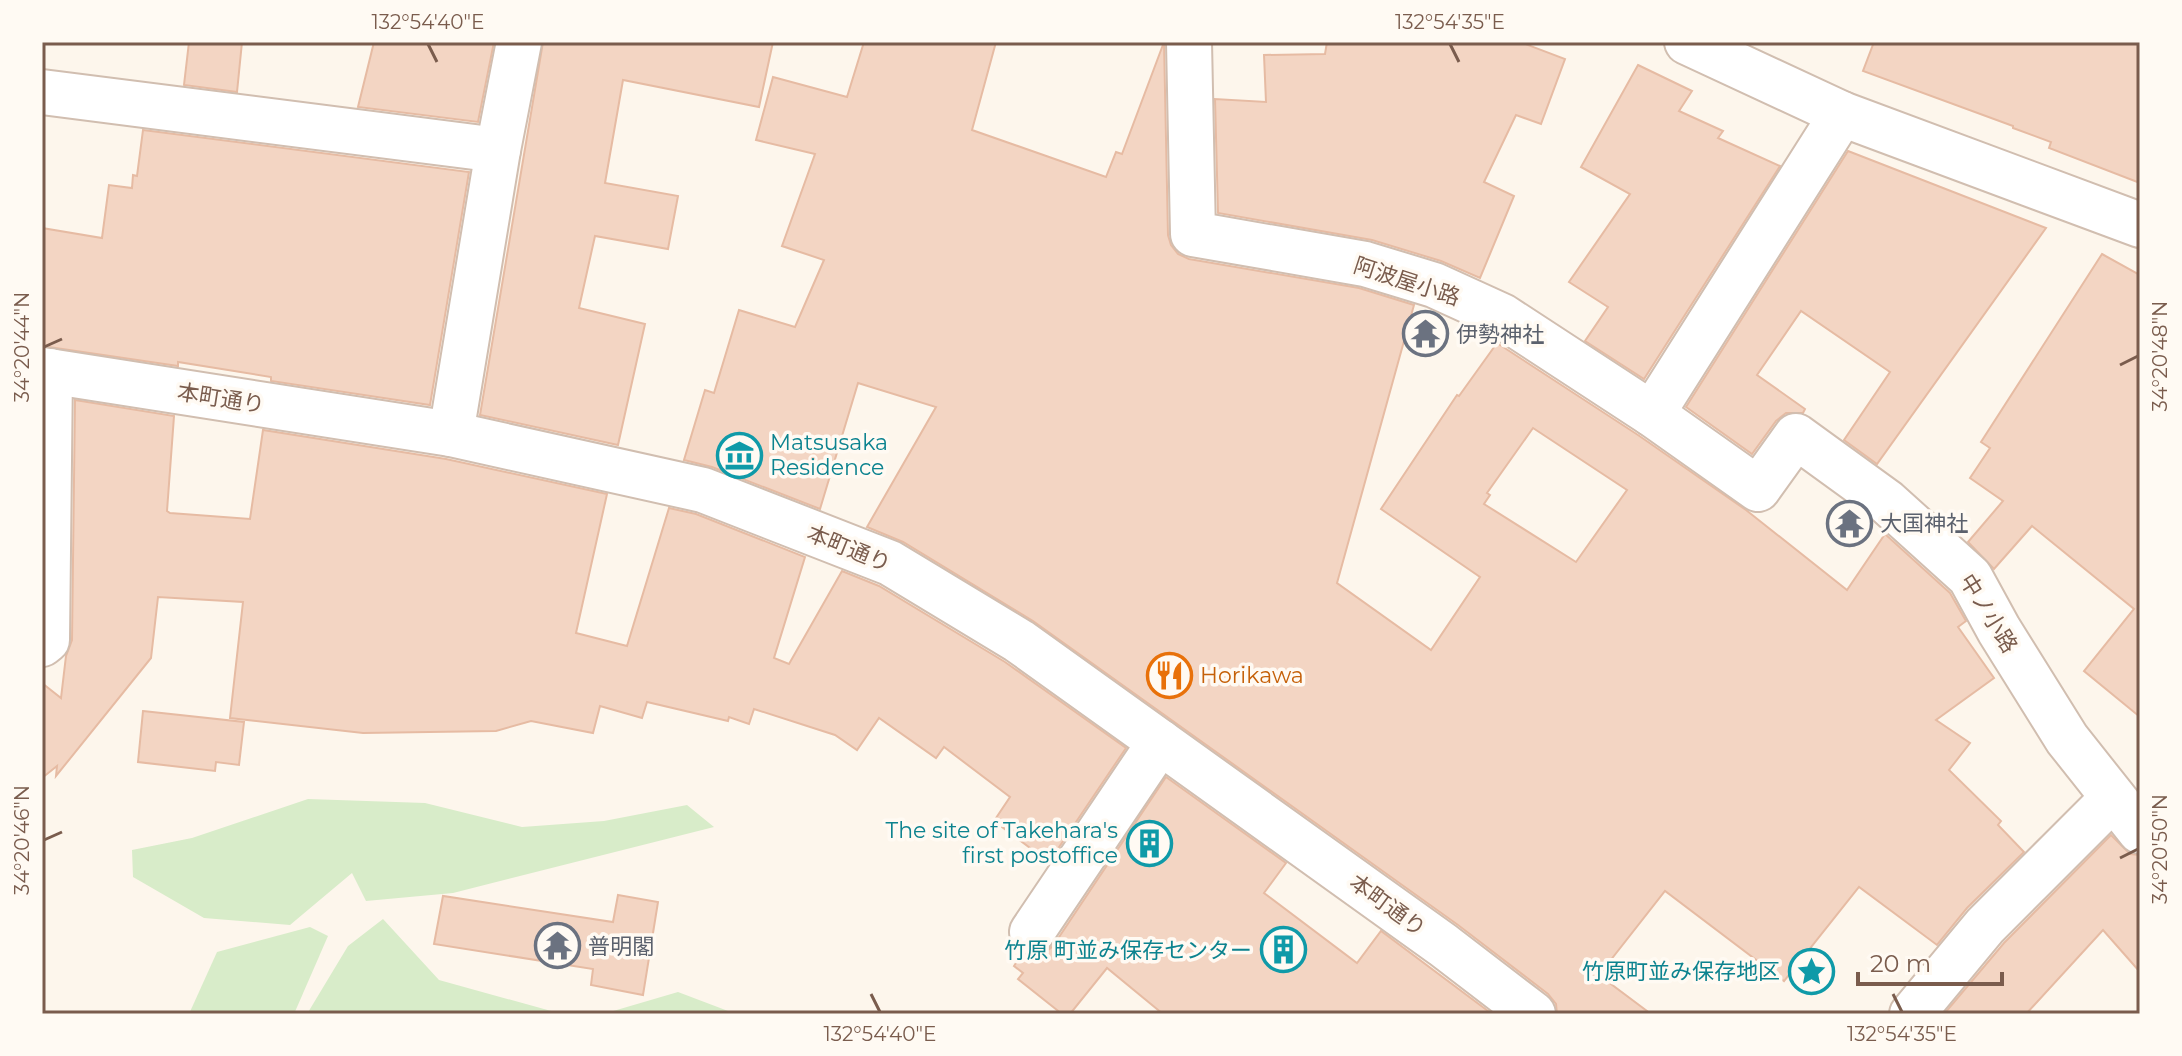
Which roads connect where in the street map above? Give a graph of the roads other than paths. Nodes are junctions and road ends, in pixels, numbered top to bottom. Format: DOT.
graph roads {
  1 [pos="519,42"];
  2 [pos="1189,42"];
  3 [pos="1687,42"];
  4 [pos="42,92"];
  5 [pos="1842,114"];
  6 [pos="498,150"];
  7 [pos="2140,225"];
  8 [pos="46,370"];
  9 [pos="1652,414"];
  10 [pos="451,434"];
  11 [pos="1796,436"];
  12 [pos="42,644"];
  13 [pos="1160,742"];
  14 [pos="2113,798"];
  15 [pos="2140,831"];
  16 [pos="1032,932"];
  17 [pos="1533,1014"];
  18 [pos="1912,1014"];
  1 -- 6 [label="street"];
  2 -- 9 [label="street, 阿波屋小路"];
  3 -- 5 [label="street"];
  4 -- 6 [label="street"];
  5 -- 7 [label="street"];
  5 -- 9 [label="street"];
  6 -- 10 [label="street"];
  8 -- 10 [label="street, 本町通り"];
  8 -- 12 [label="street"];
  9 -- 11 [label="street, 阿波屋小路"];
  10 -- 13 [label="street, 本町通り"];
  11 -- 14 [label="street, 中ノ小路"];
  13 -- 16 [label="street"];
  13 -- 17 [label="street, 本町通り"];
  14 -- 15 [label="street, 中ノ小路"];
  14 -- 18 [label="street"];
}
